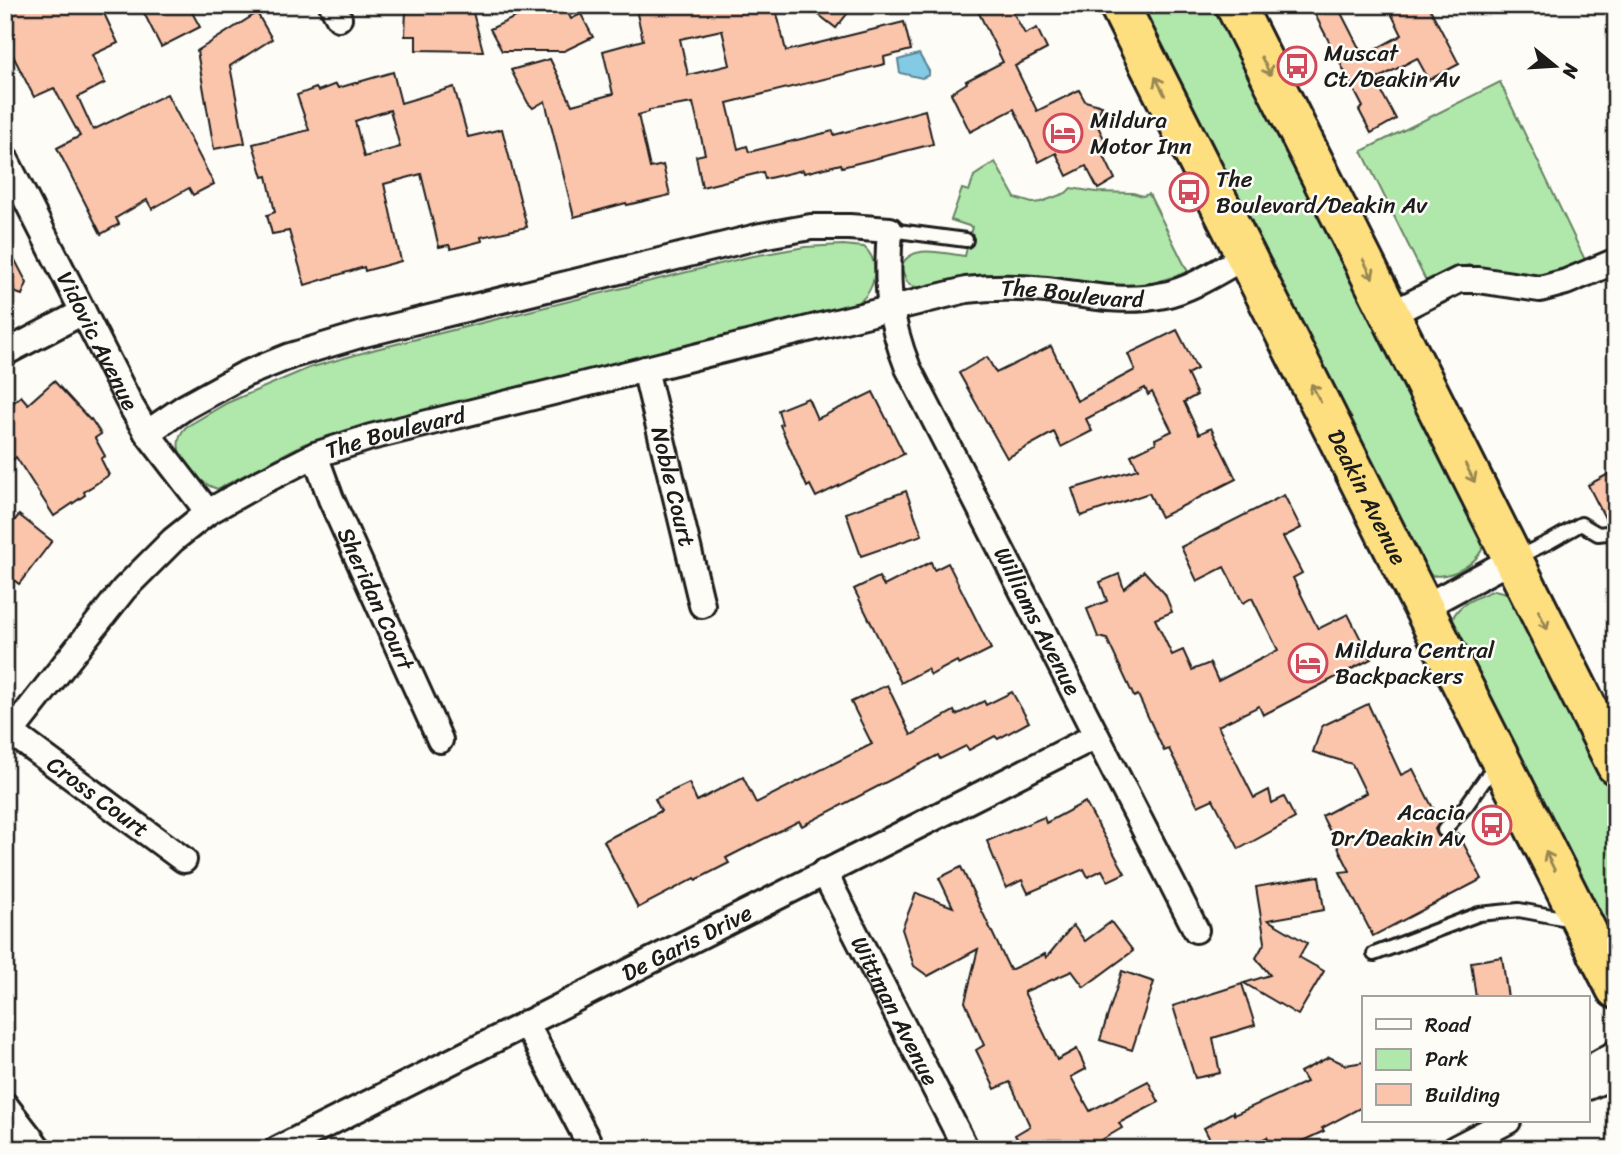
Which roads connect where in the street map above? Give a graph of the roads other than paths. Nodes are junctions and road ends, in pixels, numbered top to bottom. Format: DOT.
graph roads {
  1 [pos="1119,5"];
  2 [pos="1235,5"];
  3 [pos="5,158"];
  4 [pos="890,230"];
  5 [pos="966,240"];
  6 [pos="1246,256"];
  7 [pos="1616,261"];
  8 [pos="890,308"];
  9 [pos="83,312"];
  10 [pos="1391,314"];
  11 [pos="5,353"];
  12 [pos="645,369"];
  13 [pos="148,433"];
  14 [pos="315,455"];
  15 [pos="208,512"];
  16 [pos="1616,532"];
  17 [pos="1513,559"];
  18 [pos="702,605"];
  19 [pos="1424,607"];
  20 [pos="9,736"];
  21 [pos="1096,736"];
  22 [pos="440,740"];
  23 [pos="1500,758"];
  24 [pos="1616,765"];
  25 [pos="1444,830"];
  26 [pos="184,860"];
  27 [pos="824,872"];
  28 [pos="1580,922"];
  29 [pos="1196,929"];
  30 [pos="1374,954"];
  31 [pos="1616,989"];
  32 [pos="526,1023"];
  33 [pos="1616,1053"];
  34 [pos="1590,1068"];
  35 [pos="1616,1075"];
  36 [pos="1590,1086"];
  37 [pos="5,1105"];
  38 [pos="1506,1122"];
  39 [pos="39,1149"];
  40 [pos="278,1149"];
  41 [pos="592,1149"];
  42 [pos="966,1149"];
  43 [pos="1454,1149"];
  6 -- 1 [label="highway, Deakin Avenue, one-way"];
  2 -- 10 [label="highway, one-way"];
  3 -- 9 [label="street, Vidovic Avenue"];
  4 -- 5 [label="lane"];
  4 -- 8 [label="street"];
  4 -- 13 [label="street"];
  6 -- 8 [label="street, The Boulevard"];
  19 -- 6 [label="highway, Deakin Avenue, one-way"];
  7 -- 10 [label="street"];
  8 -- 12 [label="street, The Boulevard"];
  8 -- 21 [label="street, Williams Avenue"];
  9 -- 11 [label="street"];
  9 -- 13 [label="street, Vidovic Avenue"];
  10 -- 17 [label="highway, one-way"];
  12 -- 14 [label="street, The Boulevard"];
  12 -- 18 [label="street, Noble Court"];
  13 -- 15 [label="street, Vidovic Avenue"];
  14 -- 15 [label="street, The Boulevard"];
  14 -- 22 [label="street, Sheridan Court"];
  15 -- 20 [label="street, The Boulevard"];
  16 -- 17 [label="lane"];
  17 -- 19 [label="street"];
  17 -- 24 [label="highway, one-way"];
  19 -- 23 [label="highway, Deakin Avenue"];
  20 -- 26 [label="street, Cross Court"];
  21 -- 27 [label="street, De Garis Drive"];
  21 -- 29 [label="street, Williams Avenue"];
  23 -- 25 [label="lane"];
  28 -- 23 [label="highway, Deakin Avenue, one-way"];
  27 -- 32 [label="street, De Garis Drive"];
  27 -- 42 [label="street, Wittman Avenue"];
  28 -- 30 [label="lane"];
  28 -- 31 [label="highway, Deakin Avenue"];
  32 -- 40 [label="street, De Garis Drive"];
  32 -- 41 [label="street"];
  33 -- 34 [label="street"];
  35 -- 36 [label="street"];
  37 -- 39 [label="street"];
  38 -- 43 [label="street"];
}
